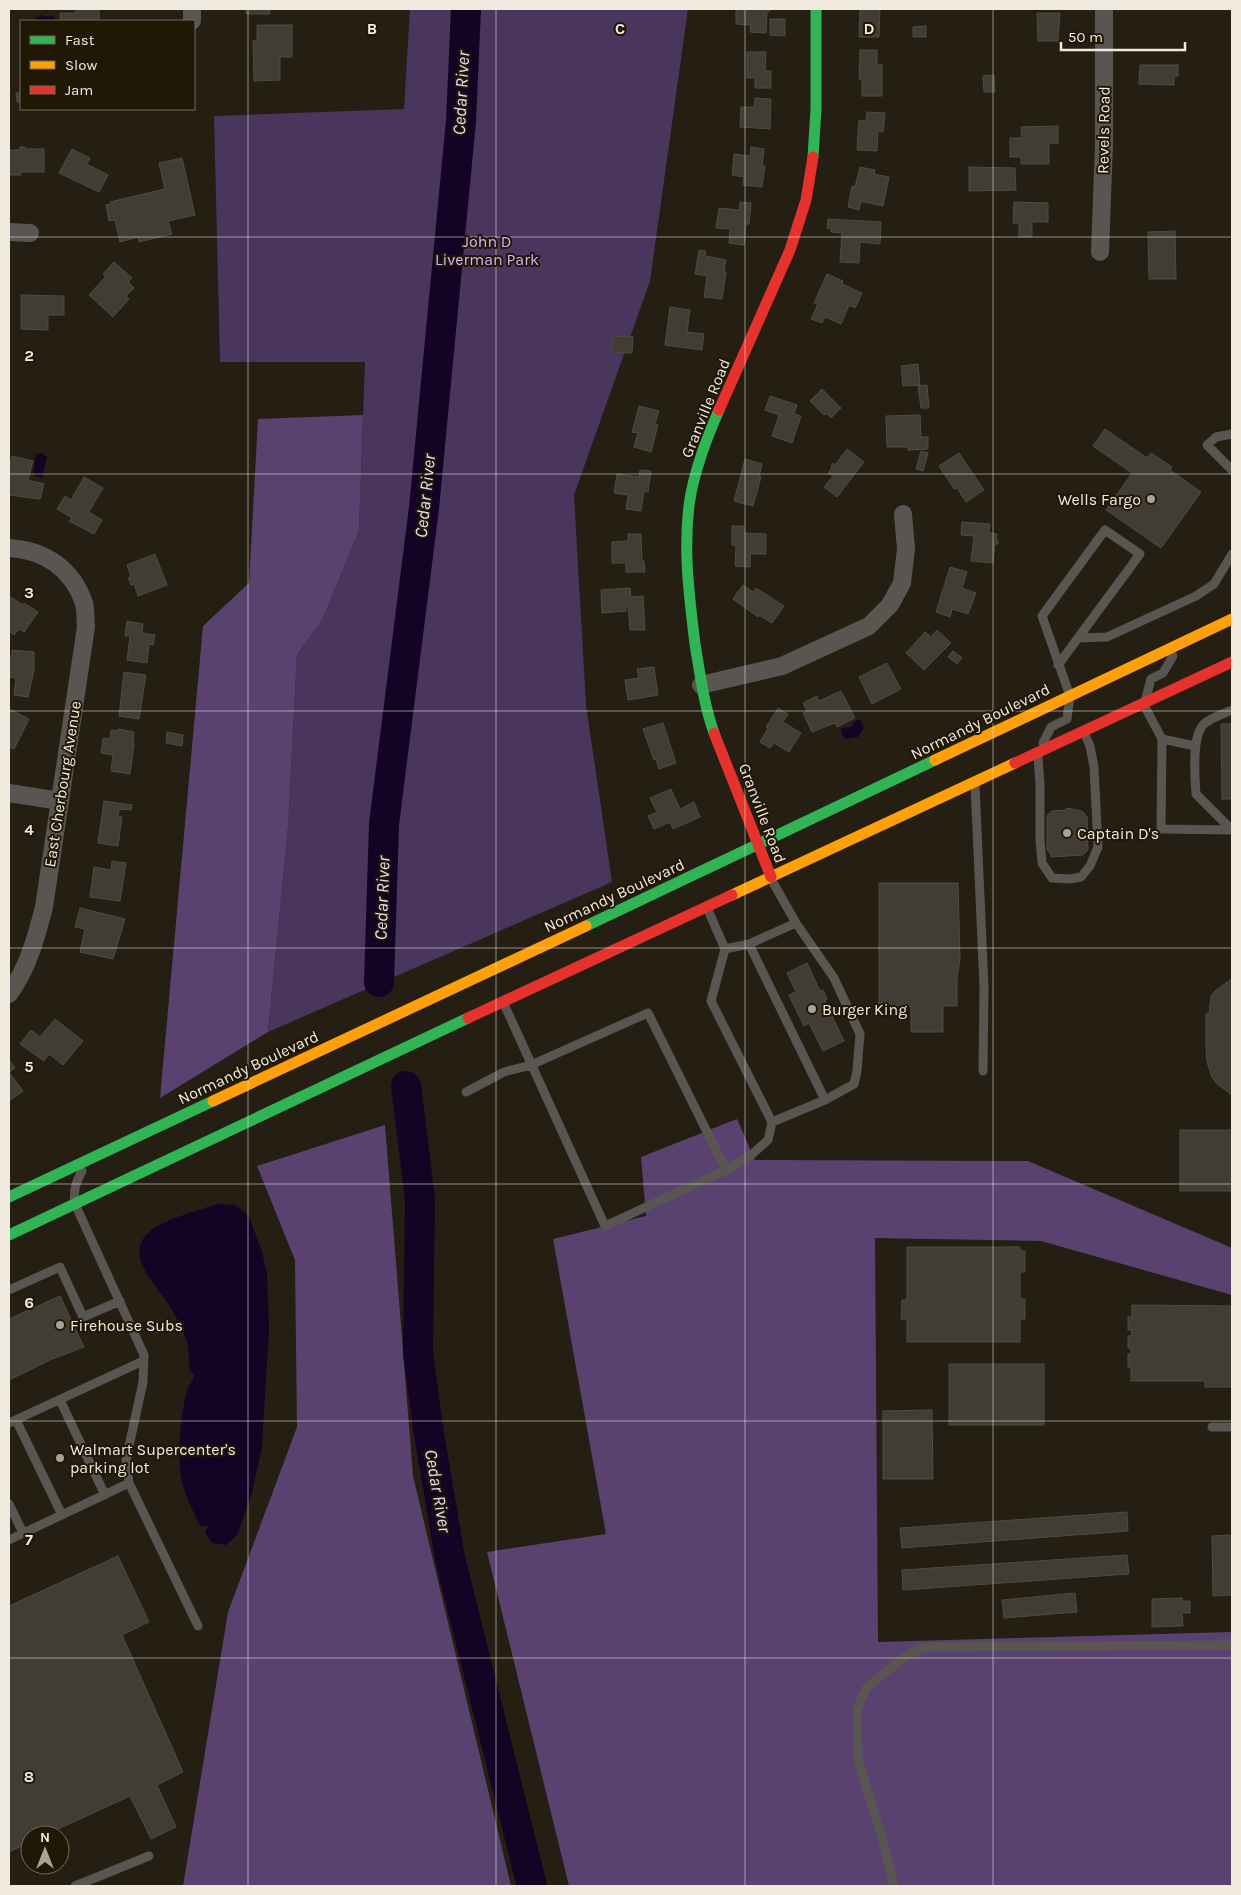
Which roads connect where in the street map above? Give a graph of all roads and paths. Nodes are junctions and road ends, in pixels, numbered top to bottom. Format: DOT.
graph roads {
  1 [pos="816,9"];
  2 [pos="1104,9"];
  3 [pos="9,232"];
  4 [pos="30,233"];
  5 [pos="1100,252"];
  6 [pos="1232,434"];
  7 [pos="1232,470"];
  8 [pos="903,514"];
  9 [pos="9,548"];
  10 [pos="1232,554"];
  11 [pos="1232,619"];
  12 [pos="1078,638"];
  13 [pos="1180,643"];
  14 [pos="1232,662"];
  15 [pos="1058,665"];
  16 [pos="701,685"];
  17 [pos="1070,696"];
  18 [pos="1144,705"];
  19 [pos="1232,710"];
  20 [pos="1083,732"];
  21 [pos="1162,739"];
  22 [pos="1195,746"];
  23 [pos="1037,754"];
  24 [pos="975,783"];
  25 [pos="9,793"];
  26 [pos="60,800"];
  27 [pos="1232,830"];
  28 [pos="758,845"];
  29 [pos="771,877"];
  30 [pos="707,907"];
  31 [pos="618,911"];
  32 [pos="796,924"];
  33 [pos="749,944"];
  34 [pos="725,949"];
  35 [pos="552,954"];
  36 [pos="510,983"];
  37 [pos="9,994"];
  38 [pos="504,1002"];
  39 [pos="531,1065"];
  40 [pos="983,1071"];
  41 [pos="466,1092"];
  42 [pos="825,1100"];
  43 [pos="772,1122"];
  44 [pos="91,1158"];
  45 [pos="726,1170"];
  46 [pos="9,1197"];
  47 [pos="75,1204"];
  48 [pos="9,1235"];
  49 [pos="9,1290"];
  50 [pos="120,1301"];
  51 [pos="144,1361"];
  52 [pos="60,1400"];
  53 [pos="12,1422"];
  54 [pos="1212,1427"];
  55 [pos="1232,1427"];
  56 [pos="129,1483"];
  57 [pos="105,1495"];
  58 [pos="9,1504"];
  59 [pos="62,1515"];
  60 [pos="22,1533"];
  61 [pos="9,1540"];
  62 [pos="198,1626"];
  63 [pos="1232,1645"];
  64 [pos="149,1856"];
  65 [pos="75,1886"];
  66 [pos="891,1886"];
  1 -- 16 [label="main road, Granville Road"];
  2 -- 5 [label="street, Revels Road"];
  3 -- 4 [label="street"];
  6 -- 7 [label="lane"];
  8 -- 16 [label="street"];
  9 -- 26 [label="street, East Cherbourg Avenue"];
  10 -- 12 [label="lane"];
  11 -- 13 [label="main road, Normandy Boulevard"];
  12 -- 15 [label="lane"];
  12 -- 15 [label="lane"];
  13 -- 17 [label="main road, Normandy Boulevard"];
  13 -- 18 [label="lane"];
  14 -- 18 [label="main road"];
  15 -- 17 [label="lane"];
  16 -- 28 [label="main road, Granville Road"];
  17 -- 23 [label="lane"];
  17 -- 28 [label="main road, Normandy Boulevard"];
  18 -- 20 [label="main road"];
  18 -- 21 [label="lane"];
  19 -- 22 [label="lane"];
  20 -- 23 [label="main road"];
  20 -- 23 [label="lane"];
  21 -- 22 [label="lane"];
  21 -- 27 [label="lane"];
  22 -- 27 [label="lane"];
  23 -- 24 [label="main road"];
  24 -- 29 [label="main road"];
  24 -- 40 [label="lane"];
  25 -- 26 [label="street"];
  26 -- 37 [label="street, East Cherbourg Avenue"];
  28 -- 29 [label="main road, Granville Road"];
  28 -- 31 [label="main road, Normandy Boulevard"];
  29 -- 30 [label="main road"];
  29 -- 32 [label="lane"];
  30 -- 34 [label="lane"];
  30 -- 38 [label="main road"];
  31 -- 35 [label="main road"];
  31 -- 44 [label="main road, Normandy Boulevard"];
  32 -- 33 [label="lane"];
  32 -- 42 [label="lane"];
  33 -- 34 [label="lane"];
  33 -- 42 [label="lane"];
  34 -- 43 [label="lane"];
  36 -- 38 [label="main road"];
  38 -- 39 [label="lane"];
  38 -- 47 [label="main road"];
  39 -- 41 [label="lane"];
  39 -- 45 [label="lane"];
  39 -- 45 [label="lane"];
  42 -- 43 [label="lane"];
  43 -- 45 [label="lane"];
  44 -- 46 [label="main road, Normandy Boulevard"];
  44 -- 47 [label="lane"];
  47 -- 48 [label="main road"];
  47 -- 50 [label="lane"];
  49 -- 50 [label="lane"];
  50 -- 51 [label="lane"];
  51 -- 52 [label="lane"];
  51 -- 56 [label="lane"];
  52 -- 53 [label="lane"];
  52 -- 57 [label="lane"];
  53 -- 59 [label="lane"];
  54 -- 55 [label="lane"];
  56 -- 57 [label="lane"];
  56 -- 62 [label="lane"];
  57 -- 59 [label="lane"];
  58 -- 60 [label="lane"];
  59 -- 60 [label="lane"];
  60 -- 61 [label="lane"];
  63 -- 66 [label="lane"];
  64 -- 65 [label="lane"];
}
